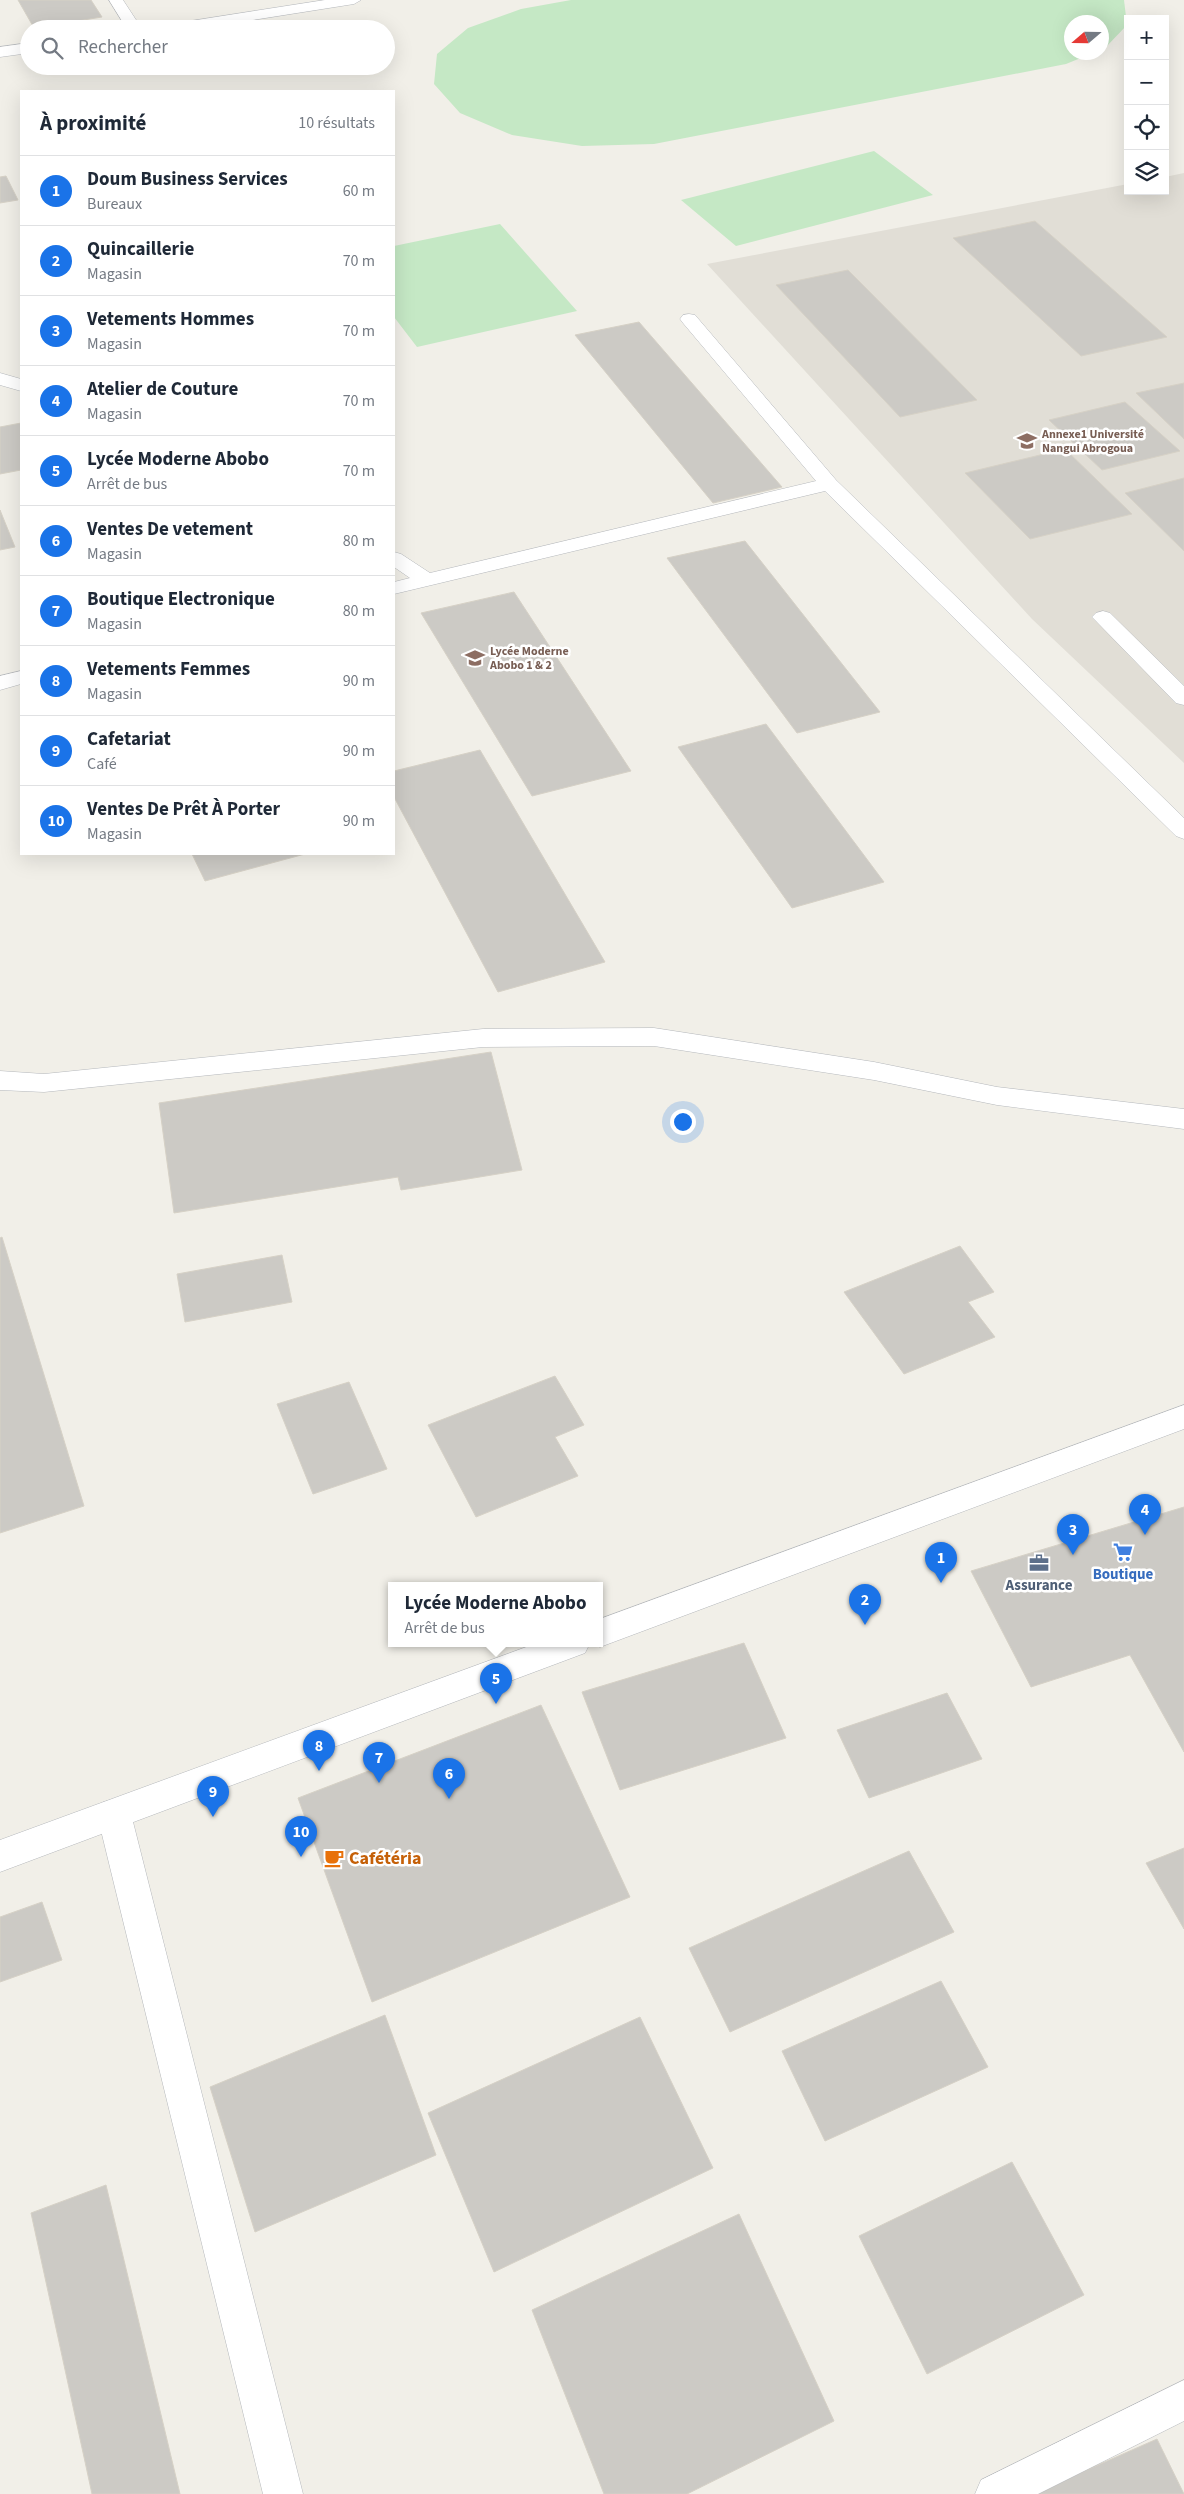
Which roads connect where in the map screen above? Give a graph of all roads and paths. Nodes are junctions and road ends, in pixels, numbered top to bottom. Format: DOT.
graph roads {
  1 [pos="116,0"];
  2 [pos="354,0"];
  3 [pos="129,20"];
  4 [pos="224,20"];
  5 [pos="20,49"];
  6 [pos="0,52"];
  7 [pos="689,319"];
  8 [pos="0,379"];
  9 [pos="20,385"];
  10 [pos="828,484"];
  11 [pos="395,559"];
  12 [pos="426,580"];
  13 [pos="395,588"];
  14 [pos="1103,617"];
  15 [pos="20,678"];
  16 [pos="0,683"];
  17 [pos="1184,698"];
  18 [pos="1184,831"];
  19 [pos="0,1080"];
  20 [pos="1184,1119"];
  21 [pos="1181,1423"];
  22 [pos="603,1632"];
  23 [pos="563,1647"];
  24 [pos="114,1814"];
  25 [pos="0,1856"];
  26 [pos="1184,2400"];
  27 [pos="283,2494"];
  28 [pos="995,2494"];
  1 -- 3 [label="street"];
  2 -- 4 [label="street"];
  5 -- 6 [label="street"];
  7 -- 10 [label="street"];
  8 -- 9 [label="street"];
  10 -- 12 [label="street"];
  10 -- 18 [label="street"];
  11 -- 12 [label="street"];
  12 -- 13 [label="street"];
  14 -- 17 [label="street"];
  15 -- 16 [label="street"];
  19 -- 20 [label="street"];
  21 -- 22 [label="street"];
  23 -- 24 [label="street"];
  24 -- 25 [label="street"];
  24 -- 27 [label="street"];
  26 -- 28 [label="street"];
}
